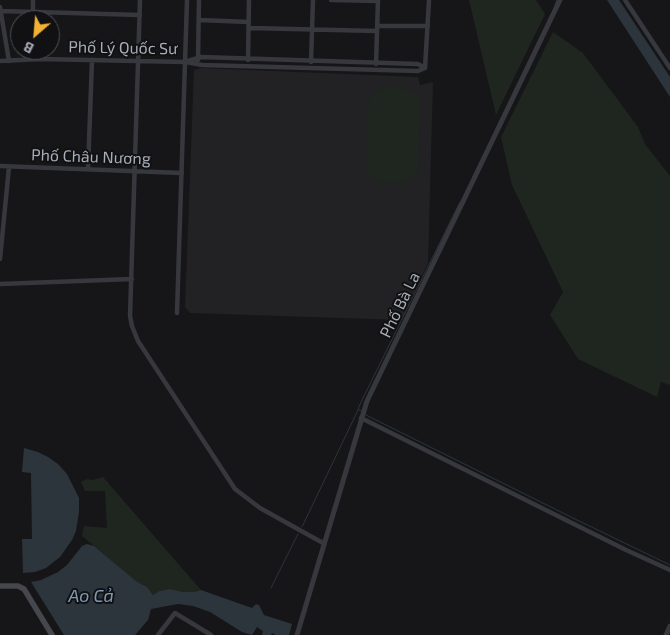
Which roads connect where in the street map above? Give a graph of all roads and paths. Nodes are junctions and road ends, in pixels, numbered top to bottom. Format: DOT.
graph roads {
  1 [pos="140,0"];
  2 [pos="188,0"];
  3 [pos="199,0"];
  4 [pos="249,0"];
  5 [pos="313,0"];
  6 [pos="331,0"];
  7 [pos="378,0"];
  8 [pos="429,0"];
  9 [pos="560,0"];
  10 [pos="625,0"];
  11 [pos="0,7"];
  12 [pos="1,12"];
  13 [pos="60,13"];
  14 [pos="140,14"];
  15 [pos="199,20"];
  16 [pos="249,22"];
  17 [pos="428,26"];
  18 [pos="249,28"];
  19 [pos="377,28"];
  20 [pos="312,30"];
  21 [pos="198,58"];
  22 [pos="248,59"];
  23 [pos="92,60"];
  24 [pos="0,61"];
  25 [pos="9,61"];
  26 [pos="138,61"];
  27 [pos="311,61"];
  28 [pos="186,62"];
  29 [pos="376,62"];
  30 [pos="198,64"];
  31 [pos="248,66"];
  32 [pos="311,68"];
  33 [pos="426,68"];
  34 [pos="670,68"];
  35 [pos="376,70"];
  36 [pos="0,166"];
  37 [pos="9,167"];
  38 [pos="88,169"];
  39 [pos="135,171"];
  40 [pos="182,173"];
  41 [pos="0,260"];
  42 [pos="132,279"];
  43 [pos="0,284"];
  44 [pos="177,313"];
  45 [pos="361,418"];
  46 [pos="323,543"];
  47 [pos="670,570"];
  48 [pos="0,586"];
  49 [pos="670,626"];
  50 [pos="52,635"];
  51 [pos="158,635"];
  52 [pos="211,635"];
  53 [pos="297,635"];
  54 [pos="666,635"];
  1 -- 14 [label="street"];
  2 -- 28 [label="street"];
  3 -- 15 [label="street"];
  4 -- 16 [label="street"];
  5 -- 20 [label="street"];
  6 -- 7 [label="street"];
  7 -- 19 [label="street"];
  8 -- 17 [label="street"];
  9 -- 45 [label="street, Phố Bà La"];
  10 -- 34 [label="street"];
  11 -- 12 [label="street"];
  12 -- 25 [label="street"];
  13 -- 14 [label="street"];
  14 -- 26 [label="street"];
  15 -- 16 [label="street"];
  15 -- 21 [label="street"];
  16 -- 18 [label="street"];
  17 -- 19 [label="street"];
  17 -- 33 [label="street"];
  18 -- 20 [label="street"];
  18 -- 22 [label="street"];
  19 -- 20 [label="street"];
  19 -- 29 [label="street"];
  20 -- 27 [label="street"];
  21 -- 22 [label="street"];
  21 -- 28 [label="street"];
  21 -- 30 [label="street"];
  22 -- 27 [label="street"];
  22 -- 31 [label="street"];
  23 -- 25 [label="street, Phố Lý Quốc Sư"];
  23 -- 26 [label="street, Phố Lý Quốc Sư"];
  23 -- 38 [label="street"];
  24 -- 25 [label="street, Phố Lý Quốc Sư"];
  26 -- 28 [label="street, Phố Lý Quốc Sư"];
  26 -- 39 [label="street"];
  27 -- 29 [label="street"];
  27 -- 32 [label="street"];
  28 -- 30 [label="street"];
  28 -- 40 [label="street"];
  29 -- 33 [label="street"];
  29 -- 35 [label="street"];
  30 -- 31 [label="street"];
  31 -- 32 [label="street"];
  32 -- 35 [label="street"];
  33 -- 35 [label="street"];
  36 -- 37 [label="street, Phố Châu Nương"];
  37 -- 38 [label="street, Phố Châu Nương"];
  37 -- 41 [label="street"];
  38 -- 39 [label="street, Phố Châu Nương"];
  39 -- 40 [label="street, Phố Châu Nương"];
  39 -- 42 [label="street"];
  40 -- 44 [label="street"];
  42 -- 43 [label="street"];
  42 -- 46 [label="street"];
  45 -- 46 [label="street, Phố Bà La"];
  45 -- 47 [label="street"];
  46 -- 53 [label="street, Phố Bà La"];
  48 -- 50 [label="main road"];
  49 -- 54 [label="street"];
  51 -- 52 [label="street"];
}
